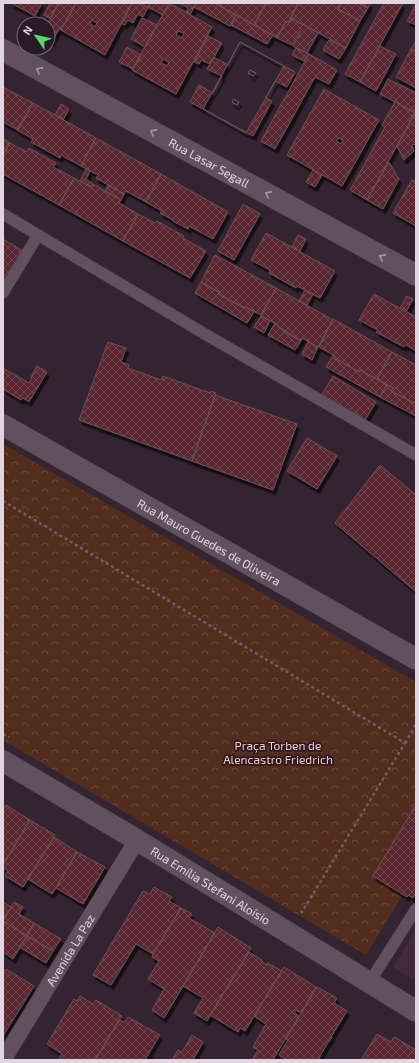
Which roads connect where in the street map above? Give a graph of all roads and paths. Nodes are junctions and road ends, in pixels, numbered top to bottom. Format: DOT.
graph roads {
  1 [pos="3,50"];
  2 [pos="3,214"];
  3 [pos="38,235"];
  4 [pos="416,275"];
  5 [pos="3,293"];
  6 [pos="3,426"];
  7 [pos="416,455"];
  8 [pos="3,502"];
  9 [pos="416,659"];
  10 [pos="416,724"];
  11 [pos="3,734"];
  12 [pos="10,738"];
  13 [pos="405,742"];
  14 [pos="3,761"];
  15 [pos="137,840"];
  16 [pos="295,908"];
  17 [pos="416,909"];
  18 [pos="369,983"];
  19 [pos="416,1011"];
  20 [pos="3,1060"];
  4 -- 1 [label="street, Rua Lasar Segall, one-way"];
  2 -- 3 [label="lane"];
  3 -- 5 [label="lane"];
  3 -- 7 [label="lane"];
  6 -- 9 [label="street, Rua Mauro Guedes de Oliveira"];
  8 -- 13 [label="path"];
  10 -- 13 [label="path"];
  11 -- 12 [label="path"];
  13 -- 16 [label="path"];
  14 -- 15 [label="street, Rua Emília Stefani Aloísio"];
  15 -- 18 [label="street, Rua Emília Stefani Aloísio"];
  15 -- 20 [label="street, Avenida La Paz"];
  17 -- 18 [label="lane"];
  18 -- 19 [label="street, Rua Emília Stefani Aloísio"];
}
